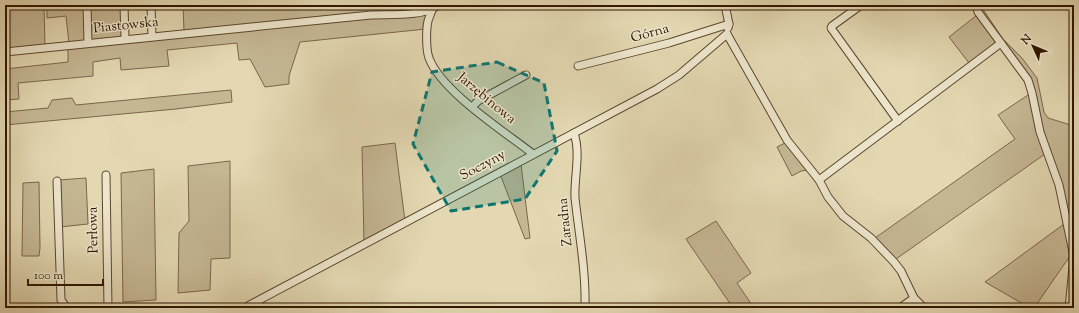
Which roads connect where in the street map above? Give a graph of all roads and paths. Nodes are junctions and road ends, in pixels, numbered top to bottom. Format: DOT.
graph roads {
  1 [pos="87,5"];
  2 [pos="124,5"];
  3 [pos="151,5"];
  4 [pos="419,5"];
  5 [pos="724,5"];
  6 [pos="976,5"];
  7 [pos="857,8"];
  8 [pos="432,9"];
  9 [pos="729,24"];
  10 [pos="727,34"];
  11 [pos="152,36"];
  12 [pos="125,39"];
  13 [pos="88,43"];
  14 [pos="1001,43"];
  15 [pos="5,52"];
  16 [pos="578,66"];
  17 [pos="526,76"];
  18 [pos="472,107"];
  19 [pos="898,121"];
  20 [pos="574,133"];
  21 [pos="534,154"];
  22 [pos="106,175"];
  23 [pos="819,180"];
  24 [pos="57,181"];
  25 [pos="1074,251"];
  26 [pos="914,298"];
  27 [pos="67,308"];
  28 [pos="108,308"];
  29 [pos="244,308"];
  30 [pos="585,308"];
  31 [pos="900,308"];
  32 [pos="924,308"];
  33 [pos="1069,308"];
  1 -- 13 [label="street"];
  2 -- 12 [label="street"];
  3 -- 11 [label="street"];
  4 -- 8 [label="street"];
  5 -- 9 [label="street"];
  6 -- 14 [label="street"];
  7 -- 19 [label="street"];
  8 -- 11 [label="street, Piastowska"];
  8 -- 18 [label="street, Jarzębinowa"];
  9 -- 10 [label="street"];
  9 -- 16 [label="street, Górna"];
  10 -- 20 [label="street, Soczyny"];
  10 -- 23 [label="street"];
  11 -- 12 [label="street, Piastowska"];
  12 -- 13 [label="street, Piastowska"];
  13 -- 15 [label="street, Piastowska"];
  14 -- 19 [label="street"];
  14 -- 25 [label="street"];
  17 -- 18 [label="street"];
  18 -- 21 [label="street, Jarzębinowa"];
  19 -- 23 [label="street"];
  20 -- 21 [label="street, Soczyny"];
  20 -- 30 [label="street, Zaradna"];
  21 -- 29 [label="street, Soczyny"];
  22 -- 28 [label="street, Perłowa"];
  23 -- 26 [label="street"];
  24 -- 27 [label="street"];
  25 -- 33 [label="street"];
  26 -- 31 [label="street"];
  26 -- 32 [label="street"];
}
